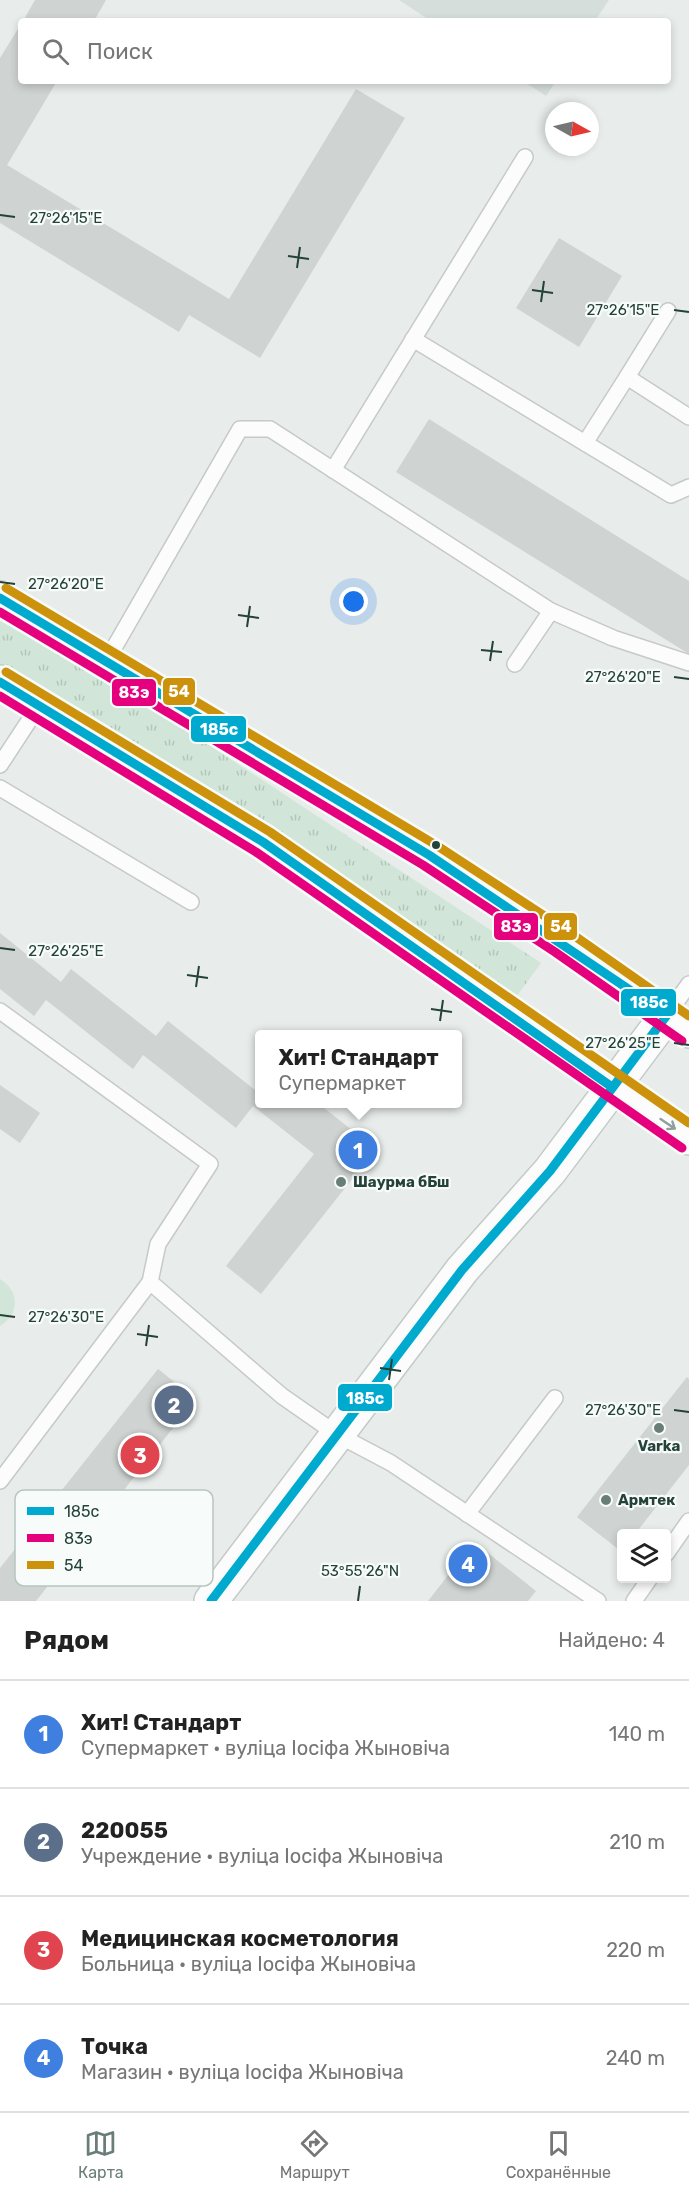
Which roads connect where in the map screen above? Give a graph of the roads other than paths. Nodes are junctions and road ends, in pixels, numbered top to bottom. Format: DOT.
graph roads {
  1 [pos="525,158"];
  2 [pos="668,311"];
  3 [pos="413,339"];
  4 [pos="627,377"];
  5 [pos="689,417"];
  6 [pos="585,443"];
  7 [pos="333,470"];
  8 [pos="689,487"];
  9 [pos="0,598"];
  10 [pos="551,611"];
  11 [pos="107,660"];
  12 [pos="689,663"];
  13 [pos="514,664"];
  14 [pos="0,682"];
  15 [pos="40,704"];
  16 [pos="0,765"];
  17 [pos="0,788"];
  18 [pos="191,902"];
  19 [pos="689,984"];
  20 [pos="0,1011"];
  21 [pos="678,1023"];
  22 [pos="612,1087"];
  23 [pos="689,1138"];
  24 [pos="150,1282"];
  25 [pos="555,1398"];
  26 [pos="338,1435"];
  27 [pos="0,1481"];
  28 [pos="466,1514"];
  29 [pos="689,1521"];
  30 [pos="671,1547"];
  31 [pos="647,1583"];
  32 [pos="576,1595"];
  33 [pos="211,1601"];
  34 [pos="598,1601"];
  35 [pos="634,1601"];
  1 -- 3 [label="lane"];
  2 -- 4 [label="lane"];
  3 -- 6 [label="lane"];
  3 -- 7 [label="lane"];
  4 -- 5 [label="lane"];
  4 -- 6 [label="lane"];
  6 -- 8 [label="lane"];
  7 -- 10 [label="lane"];
  7 -- 11 [label="lane"];
  9 -- 11 [label="main road"];
  10 -- 12 [label="lane"];
  10 -- 13 [label="lane"];
  11 -- 21 [label="main road"];
  14 -- 15 [label="main road"];
  15 -- 16 [label="lane"];
  15 -- 22 [label="main road"];
  17 -- 18 [label="lane"];
  19 -- 21 [label="lane"];
  20 -- 24 [label="lane"];
  21 -- 22 [label="main road"];
  22 -- 23 [label="main road, one-way"];
  22 -- 26 [label="main road"];
  24 -- 26 [label="lane"];
  24 -- 27 [label="lane"];
  25 -- 28 [label="lane"];
  26 -- 28 [label="lane"];
  26 -- 33 [label="main road"];
  28 -- 32 [label="lane"];
  29 -- 30 [label="lane"];
  31 -- 35 [label="lane"];
  32 -- 34 [label="lane"];
}
